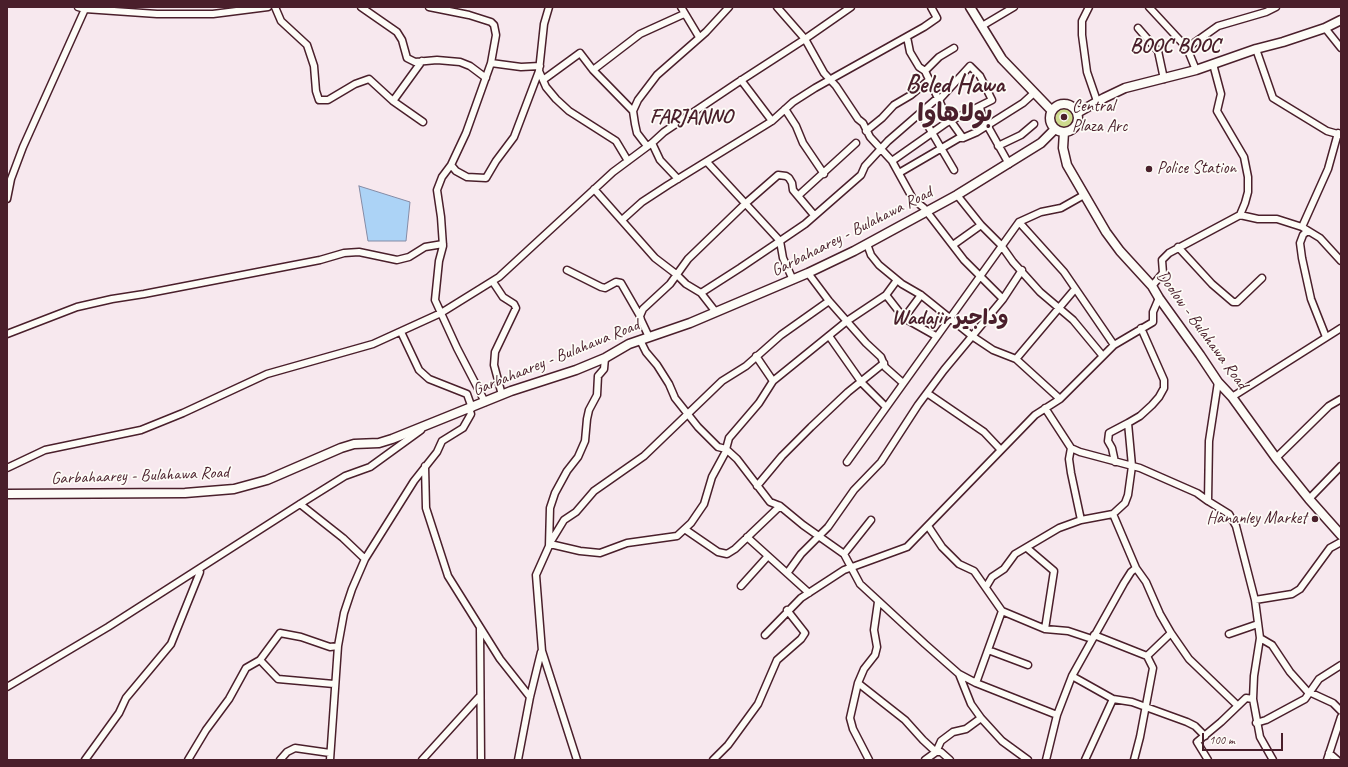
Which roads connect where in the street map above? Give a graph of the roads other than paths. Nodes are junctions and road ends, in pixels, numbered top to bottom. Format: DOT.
graph roads {
  1 [pos="78,7"];
  2 [pos="268,7"];
  3 [pos="275,7"];
  4 [pos="360,7"];
  5 [pos="430,7"];
  6 [pos="549,7"];
  7 [pos="681,7"];
  8 [pos="729,7"];
  9 [pos="777,7"];
  10 [pos="931,7"];
  11 [pos="970,7"];
  12 [pos="1014,7"];
  13 [pos="1089,7"];
  14 [pos="1149,7"];
  15 [pos="1276,7"];
  16 [pos="847,8"];
  17 [pos="85,9"];
  18 [pos="214,10"];
  19 [pos="684,14"];
  20 [pos="1341,20"];
  21 [pos="982,26"];
  22 [pos="1138,28"];
  23 [pos="1325,28"];
  24 [pos="699,37"];
  25 [pos="907,37"];
  26 [pos="805,39"];
  27 [pos="954,48"];
  28 [pos="1187,48"];
  29 [pos="1341,48"];
  30 [pos="1256,49"];
  31 [pos="422,61"];
  32 [pos="491,64"];
  33 [pos="1213,64"];
  34 [pos="540,69"];
  35 [pos="593,70"];
  36 [pos="1196,70"];
  37 [pos="925,72"];
  38 [pos="486,78"];
  39 [pos="1164,79"];
  40 [pos="542,80"];
  41 [pos="741,80"];
  42 [pos="829,80"];
  43 [pos="929,80"];
  44 [pos="1034,94"];
  45 [pos="939,100"];
  46 [pos="393,101"];
  47 [pos="1097,101"];
  48 [pos="980,107"];
  49 [pos="785,109"];
  50 [pos="633,111"];
  51 [pos="1052,111"];
  52 [pos="1077,113"];
  53 [pos="921,114"];
  54 [pos="772,121"];
  55 [pos="952,121"];
  56 [pos="423,122"];
  57 [pos="1034,124"];
  58 [pos="987,125"];
  59 [pos="1055,129"];
  60 [pos="866,131"];
  61 [pos="932,132"];
  62 [pos="1064,132"];
  63 [pos="1339,134"];
  64 [pos="963,138"];
  65 [pos="856,143"];
  66 [pos="650,145"];
  67 [pos="998,146"];
  68 [pos="942,148"];
  69 [pos="882,150"];
  70 [pos="628,161"];
  71 [pos="892,161"];
  72 [pos="708,162"];
  73 [pos="1008,164"];
  74 [pos="451,165"];
  75 [pos="954,170"];
  76 [pos="899,173"];
  77 [pos="824,174"];
  78 [pos="678,179"];
  79 [pos="594,189"];
  80 [pos="799,195"];
  81 [pos="957,195"];
  82 [pos="1084,195"];
  83 [pos="7,199"];
  84 [pos="746,202"];
  85 [pos="926,212"];
  86 [pos="814,215"];
  87 [pos="1240,215"];
  88 [pos="622,220"];
  89 [pos="1019,222"];
  90 [pos="981,225"];
  91 [pos="1304,229"];
  92 [pos="780,241"];
  93 [pos="443,244"];
  94 [pos="867,244"];
  95 [pos="953,245"];
  96 [pos="1001,245"];
  97 [pos="1178,247"];
  98 [pos="1341,261"];
  99 [pos="567,270"];
  100 [pos="1022,270"];
  101 [pos="808,273"];
  102 [pos="676,274"];
  103 [pos="980,276"];
  104 [pos="1262,278"];
  105 [pos="793,280"];
  106 [pos="897,280"];
  107 [pos="493,282"];
  108 [pos="1152,286"];
  109 [pos="1075,289"];
  110 [pos="701,293"];
  111 [pos="886,295"];
  112 [pos="921,295"];
  113 [pos="1159,298"];
  114 [pos="1003,299"];
  115 [pos="829,301"];
  116 [pos="1060,308"];
  117 [pos="716,311"];
  118 [pos="441,313"];
  119 [pos="640,316"];
  120 [pos="904,318"];
  121 [pos="950,320"];
  122 [pos="847,321"];
  123 [pos="1141,328"];
  124 [pos="1341,328"];
  125 [pos="401,332"];
  126 [pos="7,334"];
  127 [pos="829,336"];
  128 [pos="936,336"];
  129 [pos="972,336"];
  130 [pos="649,337"];
  131 [pos="1326,337"];
  132 [pos="640,340"];
  133 [pos="1114,345"];
  134 [pos="1102,355"];
  135 [pos="756,356"];
  136 [pos="605,358"];
  137 [pos="1016,359"];
  138 [pos="884,364"];
  139 [pos="772,381"];
  140 [pos="1218,382"];
  141 [pos="862,383"];
  142 [pos="903,383"];
  143 [pos="927,393"];
  144 [pos="502,395"];
  145 [pos="1232,397"];
  146 [pos="1060,399"];
  147 [pos="1341,399"];
  148 [pos="485,402"];
  149 [pos="885,406"];
  150 [pos="1045,408"];
  151 [pos="471,409"];
  152 [pos="687,413"];
  153 [pos="1128,423"];
  154 [pos="427,425"];
  155 [pos="1071,448"];
  156 [pos="726,449"];
  157 [pos="1000,449"];
  158 [pos="1276,458"];
  159 [pos="847,462"];
  160 [pos="1115,462"];
  161 [pos="425,466"];
  162 [pos="1132,466"];
  163 [pos="1341,466"];
  164 [pos="7,468"];
  165 [pos="757,486"];
  166 [pos="7,494"];
  167 [pos="1309,499"];
  168 [pos="1208,501"];
  169 [pos="300,504"];
  170 [pos="780,506"];
  171 [pos="1113,514"];
  172 [pos="871,520"];
  173 [pos="1081,520"];
  174 [pos="928,526"];
  175 [pos="686,530"];
  176 [pos="1341,535"];
  177 [pos="820,536"];
  178 [pos="747,537"];
  179 [pos="1341,542"];
  180 [pos="549,545"];
  181 [pos="1027,548"];
  182 [pos="844,554"];
  183 [pos="768,556"];
  184 [pos="365,559"];
  185 [pos="851,566"];
  186 [pos="1136,568"];
  187 [pos="198,570"];
  188 [pos="788,572"];
  189 [pos="741,586"];
  190 [pos="986,587"];
  191 [pos="809,593"];
  192 [pos="1255,600"];
  193 [pos="878,602"];
  194 [pos="787,610"];
  195 [pos="1002,611"];
  196 [pos="1258,624"];
  197 [pos="480,628"];
  198 [pos="1045,629"];
  199 [pos="1171,633"];
  200 [pos="1229,634"];
  201 [pos="765,635"];
  202 [pos="1093,637"];
  203 [pos="1260,638"];
  204 [pos="338,646"];
  205 [pos="988,650"];
  206 [pos="542,651"];
  207 [pos="1147,656"];
  208 [pos="260,660"];
  209 [pos="1028,665"];
  210 [pos="1341,665"];
  211 [pos="959,674"];
  212 [pos="1072,676"];
  213 [pos="858,683"];
  214 [pos="976,683"];
  215 [pos="334,684"];
  216 [pos="7,687"];
  217 [pos="1312,692"];
  218 [pos="480,696"];
  219 [pos="530,697"];
  220 [pos="1113,699"];
  221 [pos="1253,699"];
  222 [pos="1237,704"];
  223 [pos="1146,707"];
  224 [pos="1341,711"];
  225 [pos="1057,715"];
  226 [pos="1341,717"];
  227 [pos="981,718"];
  228 [pos="1256,722"];
  229 [pos="1205,736"];
  230 [pos="936,752"];
  231 [pos="330,753"];
  232 [pos="1329,753"];
  233 [pos="85,760"];
  234 [pos="188,760"];
  235 [pos="280,760"];
  236 [pos="330,760"];
  237 [pos="422,760"];
  238 [pos="481,760"];
  239 [pos="518,760"];
  240 [pos="577,760"];
  241 [pos="713,760"];
  242 [pos="869,760"];
  243 [pos="924,760"];
  244 [pos="950,760"];
  245 [pos="1028,760"];
  246 [pos="1046,760"];
  247 [pos="1085,760"];
  248 [pos="1134,760"];
  249 [pos="1208,760"];
  250 [pos="1273,760"];
  251 [pos="1327,760"];
  252 [pos="1337,760"];
  1 -- 17 [label="street"];
  2 -- 18 [label="street"];
  3 -- 46 [label="street"];
  4 -- 31 [label="street"];
  5 -- 32 [label="street"];
  6 -- 34 [label="street"];
  7 -- 19 [label="street"];
  8 -- 24 [label="street"];
  9 -- 26 [label="street"];
  10 -- 25 [label="street"];
  11 -- 21 [label="main road"];
  12 -- 21 [label="street"];
  13 -- 47 [label="street"];
  14 -- 28 [label="street"];
  15 -- 28 [label="street"];
  16 -- 26 [label="street"];
  17 -- 18 [label="street"];
  17 -- 83 [label="street"];
  19 -- 24 [label="street"];
  19 -- 35 [label="street"];
  20 -- 23 [label="main road"];
  21 -- 44 [label="main road"];
  22 -- 39 [label="street"];
  23 -- 29 [label="street"];
  23 -- 30 [label="main road"];
  24 -- 50 [label="street"];
  25 -- 37 [label="street"];
  25 -- 42 [label="street"];
  26 -- 41 [label="street"];
  26 -- 42 [label="street"];
  27 -- 37 [label="street"];
  28 -- 36 [label="street"];
  30 -- 33 [label="main road"];
  30 -- 63 [label="street"];
  31 -- 38 [label="street"];
  31 -- 46 [label="street"];
  32 -- 34 [label="street"];
  32 -- 38 [label="street"];
  33 -- 36 [label="main road"];
  33 -- 87 [label="street"];
  34 -- 40 [label="street"];
  34 -- 74 [label="street"];
  35 -- 40 [label="street"];
  35 -- 50 [label="street"];
  36 -- 39 [label="main road"];
  37 -- 43 [label="street"];
  38 -- 74 [label="street"];
  39 -- 47 [label="main road"];
  40 -- 70 [label="street"];
  41 -- 54 [label="street"];
  41 -- 66 [label="street"];
  42 -- 49 [label="street"];
  42 -- 60 [label="street"];
  43 -- 45 [label="street"];
  43 -- 60 [label="street"];
  44 -- 51 [label="main road"];
  44 -- 58 [label="street"];
  45 -- 48 [label="street"];
  45 -- 53 [label="street"];
  45 -- 55 [label="street"];
  46 -- 56 [label="street"];
  47 -- 52 [label="main road"];
  48 -- 55 [label="street"];
  48 -- 58 [label="street"];
  49 -- 54 [label="street"];
  49 -- 77 [label="street"];
  50 -- 66 [label="street"];
  51 -- 52 [label="main road"];
  51 -- 59 [label="main road"];
  52 -- 62 [label="main road"];
  53 -- 61 [label="street"];
  53 -- 69 [label="street"];
  54 -- 72 [label="street"];
  55 -- 61 [label="street"];
  55 -- 64 [label="street"];
  57 -- 67 [label="street"];
  58 -- 64 [label="street"];
  58 -- 67 [label="street"];
  59 -- 62 [label="main road"];
  59 -- 73 [label="main road, Garbahaarey - Bulahawa Road"];
  60 -- 69 [label="street"];
  61 -- 68 [label="street"];
  61 -- 71 [label="street"];
  62 -- 82 [label="main road, Doolow - Bulahawa Road"];
  63 -- 91 [label="street"];
  64 -- 68 [label="street"];
  65 -- 77 [label="street"];
  66 -- 70 [label="street"];
  66 -- 78 [label="street"];
  67 -- 73 [label="street"];
  68 -- 75 [label="street"];
  68 -- 76 [label="street"];
  69 -- 71 [label="street"];
  69 -- 86 [label="street"];
  70 -- 79 [label="street"];
  71 -- 76 [label="street"];
  72 -- 78 [label="street"];
  72 -- 84 [label="street"];
  73 -- 81 [label="main road, Garbahaarey - Bulahawa Road"];
  74 -- 93 [label="street"];
  76 -- 85 [label="street"];
  77 -- 80 [label="street"];
  78 -- 88 [label="street"];
  79 -- 88 [label="street"];
  79 -- 107 [label="street"];
  80 -- 84 [label="street"];
  80 -- 86 [label="street"];
  81 -- 85 [label="main road, Garbahaarey - Bulahawa Road"];
  81 -- 90 [label="street"];
  82 -- 89 [label="street"];
  82 -- 108 [label="main road, Doolow - Bulahawa Road"];
  84 -- 92 [label="street"];
  84 -- 102 [label="street"];
  85 -- 94 [label="main road, Garbahaarey - Bulahawa Road"];
  85 -- 95 [label="street"];
  86 -- 92 [label="street"];
  87 -- 91 [label="street"];
  87 -- 97 [label="street"];
  88 -- 102 [label="street"];
  89 -- 96 [label="street"];
  89 -- 109 [label="street"];
  90 -- 95 [label="street"];
  90 -- 96 [label="street"];
  91 -- 98 [label="street"];
  91 -- 131 [label="street"];
  92 -- 105 [label="street"];
  92 -- 110 [label="street"];
  93 -- 118 [label="street"];
  93 -- 126 [label="street"];
  94 -- 101 [label="main road, Garbahaarey - Bulahawa Road"];
  94 -- 106 [label="street"];
  95 -- 103 [label="street"];
  96 -- 100 [label="street"];
  96 -- 103 [label="street"];
  97 -- 104 [label="street"];
  97 -- 108 [label="street"];
  99 -- 119 [label="street"];
  100 -- 114 [label="street"];
  100 -- 116 [label="street"];
  101 -- 105 [label="main road, Garbahaarey - Bulahawa Road"];
  101 -- 115 [label="street"];
  102 -- 110 [label="street"];
  102 -- 119 [label="street"];
  103 -- 114 [label="street"];
  103 -- 121 [label="street"];
  105 -- 117 [label="main road, Garbahaarey - Bulahawa Road"];
  106 -- 111 [label="street"];
  106 -- 112 [label="street"];
  107 -- 118 [label="street"];
  107 -- 144 [label="street"];
  108 -- 113 [label="main road, Doolow - Bulahawa Road"];
  109 -- 116 [label="street"];
  109 -- 133 [label="street"];
  110 -- 117 [label="street"];
  111 -- 120 [label="street"];
  111 -- 122 [label="street"];
  112 -- 120 [label="street"];
  112 -- 121 [label="street"];
  113 -- 123 [label="street"];
  113 -- 140 [label="main road, Doolow - Bulahawa Road"];
  114 -- 129 [label="street"];
  115 -- 122 [label="street"];
  115 -- 135 [label="street"];
  116 -- 134 [label="street"];
  116 -- 137 [label="street"];
  117 -- 130 [label="main road, Garbahaarey - Bulahawa Road"];
  118 -- 125 [label="street"];
  118 -- 148 [label="street"];
  119 -- 130 [label="street"];
  120 -- 128 [label="street"];
  121 -- 128 [label="street"];
  121 -- 129 [label="street"];
  122 -- 127 [label="street"];
  122 -- 138 [label="street"];
  123 -- 133 [label="street"];
  123 -- 153 [label="street"];
  124 -- 131 [label="street"];
  125 -- 151 [label="street"];
  125 -- 164 [label="street"];
  127 -- 139 [label="street"];
  127 -- 141 [label="street"];
  128 -- 142 [label="street"];
  129 -- 137 [label="street"];
  129 -- 143 [label="street"];
  130 -- 132 [label="main road, Garbahaarey - Bulahawa Road"];
  131 -- 145 [label="street"];
  132 -- 136 [label="main road, Garbahaarey - Bulahawa Road"];
  132 -- 152 [label="street"];
  133 -- 134 [label="street"];
  134 -- 146 [label="street"];
  135 -- 139 [label="street"];
  135 -- 152 [label="street"];
  136 -- 144 [label="main road, Garbahaarey - Bulahawa Road"];
  136 -- 180 [label="street"];
  137 -- 146 [label="street"];
  138 -- 141 [label="street"];
  138 -- 142 [label="street"];
  139 -- 156 [label="street"];
  140 -- 145 [label="main road, Doolow - Bulahawa Road"];
  140 -- 168 [label="street"];
  141 -- 149 [label="street"];
  141 -- 165 [label="street"];
  142 -- 149 [label="street"];
  143 -- 157 [label="street"];
  143 -- 177 [label="street"];
  144 -- 148 [label="main road, Garbahaarey - Bulahawa Road"];
  145 -- 158 [label="main road, Doolow - Bulahawa Road"];
  146 -- 150 [label="street"];
  147 -- 158 [label="street"];
  148 -- 151 [label="main road, Garbahaarey - Bulahawa Road"];
  149 -- 159 [label="street"];
  150 -- 155 [label="street"];
  150 -- 157 [label="street"];
  151 -- 154 [label="main road, Garbahaarey - Bulahawa Road"];
  151 -- 161 [label="street"];
  152 -- 156 [label="street"];
  152 -- 180 [label="street"];
  153 -- 160 [label="street"];
  153 -- 162 [label="street"];
  154 -- 166 [label="main road, Garbahaarey - Bulahawa Road"];
  154 -- 169 [label="street"];
  155 -- 160 [label="street"];
  155 -- 173 [label="street"];
  156 -- 165 [label="street"];
  156 -- 175 [label="street"];
  157 -- 174 [label="street"];
  158 -- 167 [label="main road, Doolow - Bulahawa Road"];
  160 -- 162 [label="street"];
  161 -- 184 [label="street"];
  161 -- 197 [label="street"];
  162 -- 168 [label="street"];
  162 -- 171 [label="street"];
  163 -- 167 [label="street"];
  165 -- 170 [label="street"];
  167 -- 176 [label="main road, Doolow - Bulahawa Road"];
  168 -- 192 [label="street"];
  169 -- 184 [label="street"];
  169 -- 187 [label="street"];
  170 -- 177 [label="street"];
  170 -- 178 [label="street"];
  171 -- 173 [label="street"];
  171 -- 186 [label="street"];
  172 -- 182 [label="street"];
  173 -- 181 [label="street"];
  174 -- 185 [label="street"];
  174 -- 190 [label="street"];
  175 -- 178 [label="street"];
  175 -- 180 [label="street"];
  177 -- 182 [label="street"];
  177 -- 188 [label="street"];
  178 -- 183 [label="street"];
  179 -- 192 [label="street"];
  180 -- 206 [label="street"];
  181 -- 190 [label="street"];
  181 -- 198 [label="street"];
  182 -- 185 [label="street"];
  183 -- 188 [label="street"];
  183 -- 189 [label="street"];
  184 -- 204 [label="street"];
  185 -- 191 [label="street"];
  185 -- 193 [label="street"];
  186 -- 199 [label="street"];
  186 -- 202 [label="street"];
  187 -- 216 [label="street"];
  187 -- 233 [label="street"];
  188 -- 191 [label="street"];
  190 -- 195 [label="street"];
  191 -- 194 [label="street"];
  192 -- 196 [label="street"];
  193 -- 211 [label="street"];
  193 -- 213 [label="street"];
  194 -- 201 [label="street"];
  194 -- 241 [label="street"];
  195 -- 198 [label="street"];
  195 -- 205 [label="street"];
  196 -- 200 [label="street"];
  196 -- 203 [label="street"];
  197 -- 218 [label="street"];
  197 -- 219 [label="street"];
  198 -- 202 [label="street"];
  199 -- 207 [label="street"];
  199 -- 222 [label="street"];
  202 -- 207 [label="street"];
  202 -- 212 [label="street"];
  203 -- 217 [label="street"];
  203 -- 221 [label="street"];
  204 -- 208 [label="street"];
  204 -- 215 [label="street"];
  205 -- 209 [label="street"];
  205 -- 214 [label="street"];
  206 -- 219 [label="street"];
  206 -- 240 [label="street"];
  207 -- 223 [label="street"];
  208 -- 215 [label="street"];
  208 -- 234 [label="street"];
  210 -- 217 [label="street"];
  211 -- 214 [label="street"];
  211 -- 227 [label="street"];
  212 -- 220 [label="street"];
  212 -- 225 [label="street"];
  213 -- 230 [label="street"];
  213 -- 242 [label="street"];
  214 -- 225 [label="street"];
  215 -- 231 [label="street"];
  217 -- 224 [label="street"];
  217 -- 228 [label="street"];
  218 -- 237 [label="street"];
  218 -- 238 [label="street"];
  219 -- 239 [label="street"];
  220 -- 223 [label="street"];
  220 -- 247 [label="street"];
  221 -- 222 [label="street"];
  221 -- 228 [label="street"];
  222 -- 229 [label="street"];
  223 -- 229 [label="street"];
  223 -- 248 [label="street"];
  225 -- 246 [label="street"];
  226 -- 232 [label="street"];
  227 -- 230 [label="street"];
  227 -- 245 [label="street"];
  228 -- 250 [label="street"];
  229 -- 249 [label="street"];
  230 -- 243 [label="street"];
  230 -- 244 [label="street"];
  231 -- 235 [label="street"];
  231 -- 236 [label="street"];
  232 -- 251 [label="street"];
  232 -- 252 [label="street"];
}
